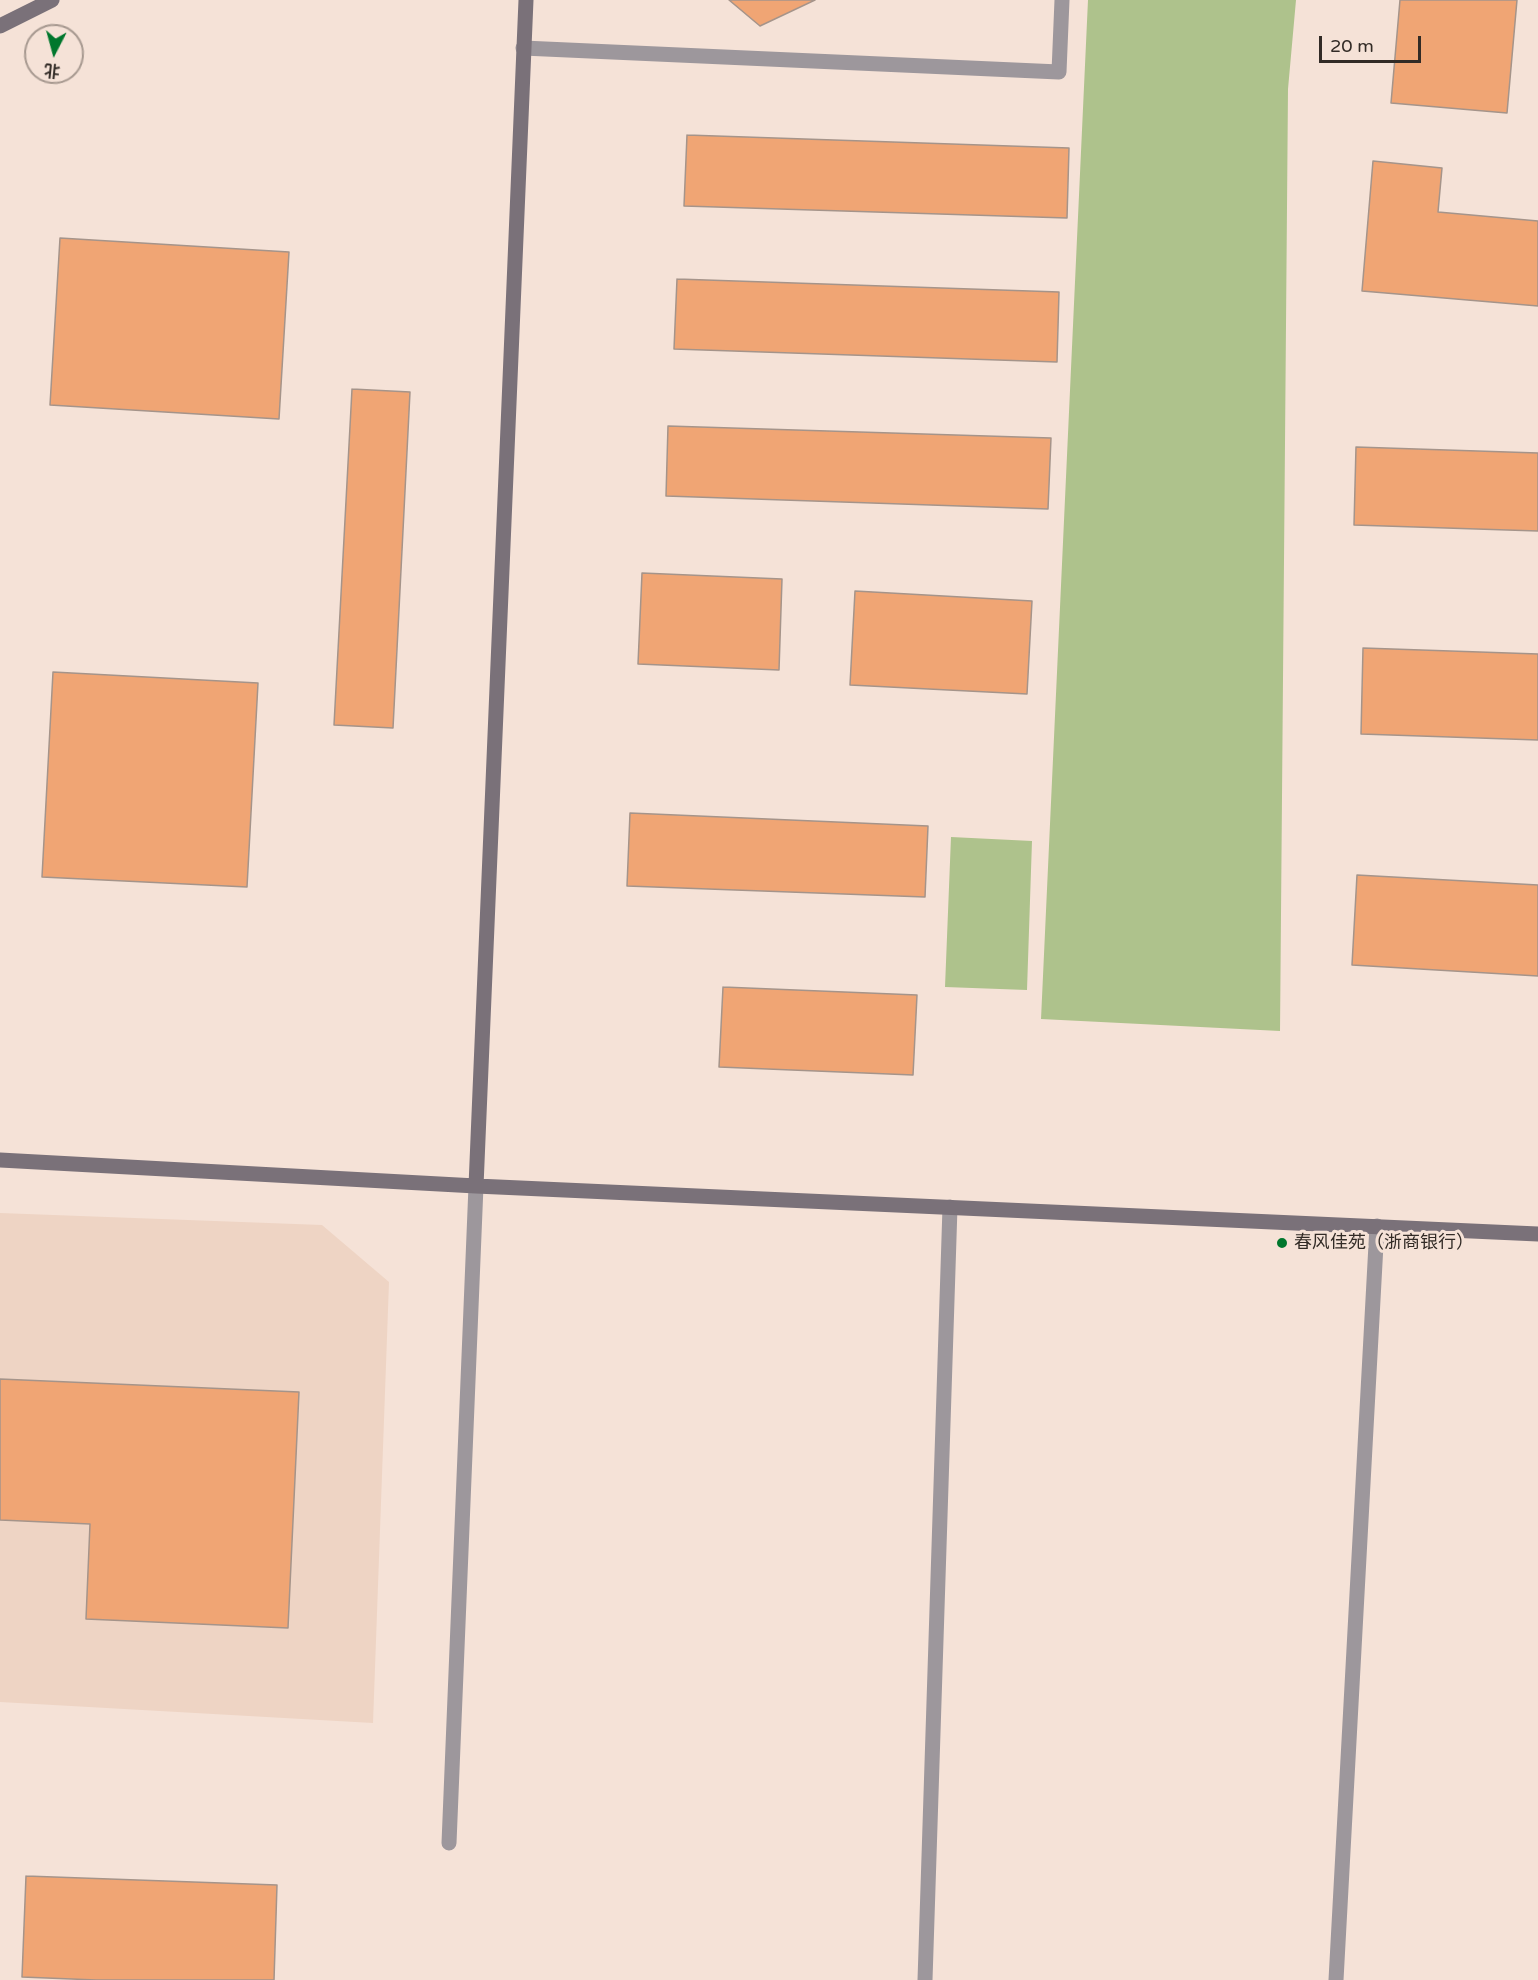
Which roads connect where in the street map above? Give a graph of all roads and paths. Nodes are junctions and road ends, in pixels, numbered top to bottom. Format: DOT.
graph roads {
  1 [pos="52,0"];
  2 [pos="526,0"];
  3 [pos="1062,0"];
  4 [pos="0,26"];
  5 [pos="523,48"];
  6 [pos="0,1160"];
  7 [pos="476,1186"];
  8 [pos="950,1206"];
  9 [pos="1377,1226"];
  10 [pos="1538,1234"];
  11 [pos="448,1843"];
  12 [pos="925,1980"];
  13 [pos="1336,1980"];
  1 -- 4 [label="street"];
  2 -- 5 [label="street"];
  3 -- 5 [label="street"];
  5 -- 7 [label="street"];
  6 -- 7 [label="street"];
  7 -- 8 [label="street"];
  7 -- 11 [label="street"];
  8 -- 9 [label="street"];
  8 -- 12 [label="street"];
  9 -- 10 [label="street"];
  9 -- 13 [label="street"];
}
